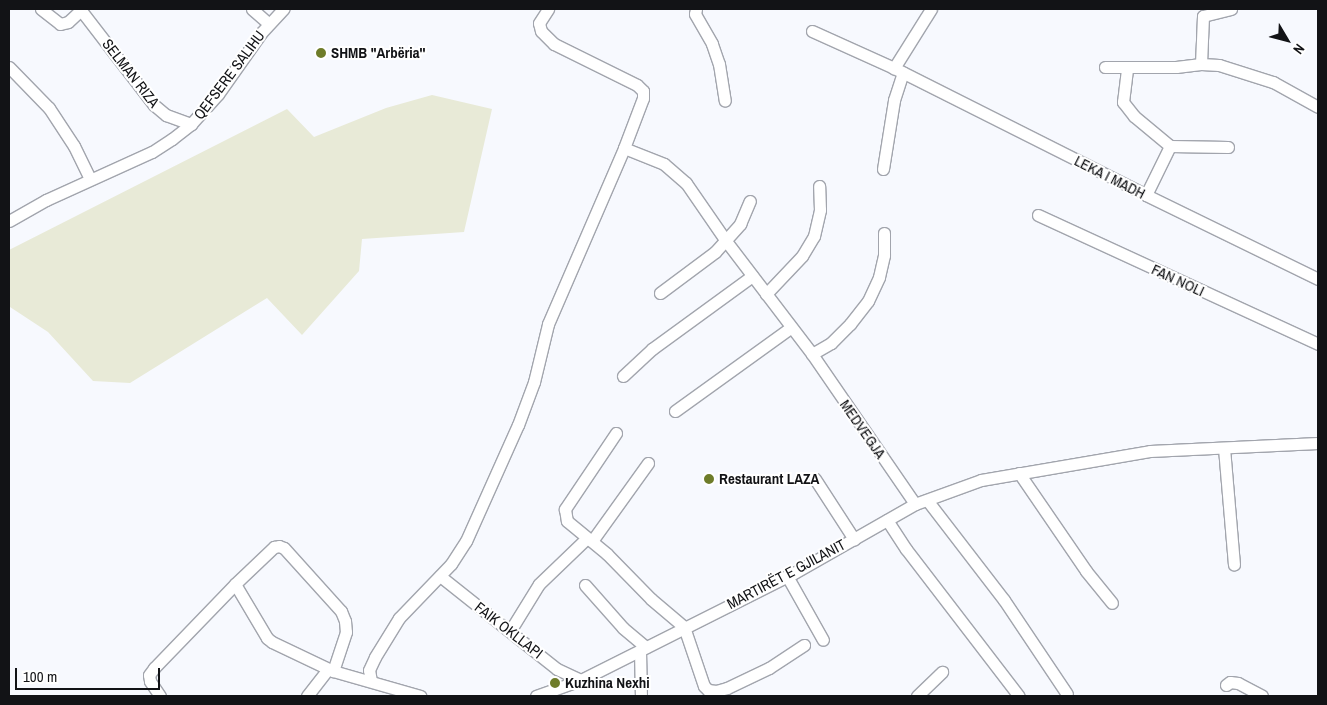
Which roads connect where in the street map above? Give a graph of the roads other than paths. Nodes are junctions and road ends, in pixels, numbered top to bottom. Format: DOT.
graph roads {
  1 [pos="41,9"];
  2 [pos="81,9"];
  3 [pos="252,9"];
  4 [pos="283,9"];
  5 [pos="548,9"];
  6 [pos="696,9"];
  7 [pos="931,9"];
  8 [pos="1231,9"];
  9 [pos="268,23"];
  10 [pos="812,31"];
  11 [pos="1201,64"];
  12 [pos="9,67"];
  13 [pos="1105,67"];
  14 [pos="1127,67"];
  15 [pos="898,70"];
  16 [pos="725,100"];
  17 [pos="1318,107"];
  18 [pos="191,124"];
  19 [pos="1170,146"];
  20 [pos="1228,147"];
  21 [pos="624,148"];
  22 [pos="883,170"];
  23 [pos="90,179"];
  24 [pos="820,186"];
  25 [pos="1146,195"];
  26 [pos="750,201"];
  27 [pos="1038,214"];
  28 [pos="9,221"];
  29 [pos="884,233"];
  30 [pos="726,241"];
  31 [pos="752,276"];
  32 [pos="1318,279"];
  33 [pos="660,293"];
  34 [pos="766,294"];
  35 [pos="790,328"];
  36 [pos="1318,344"];
  37 [pos="812,354"];
  38 [pos="623,376"];
  39 [pos="675,411"];
  40 [pos="616,433"];
  41 [pos="1318,443"];
  42 [pos="1224,448"];
  43 [pos="648,463"];
  44 [pos="1019,473"];
  45 [pos="814,479"];
  46 [pos="927,500"];
  47 [pos="915,504"];
  48 [pos="887,520"];
  49 [pos="589,539"];
  50 [pos="854,539"];
  51 [pos="1234,565"];
  52 [pos="440,576"];
  53 [pos="788,576"];
  54 [pos="235,584"];
  55 [pos="585,585"];
  56 [pos="1112,603"];
  57 [pos="684,627"];
  58 [pos="510,631"];
  59 [pos="823,640"];
  60 [pos="804,646"];
  61 [pos="643,648"];
  62 [pos="330,670"];
  63 [pos="942,672"];
  64 [pos="581,680"];
  65 [pos="370,681"];
  66 [pos="1226,686"];
  67 [pos="1067,694"];
  68 [pos="160,696"];
  69 [pos="307,696"];
  70 [pos="418,696"];
  71 [pos="536,696"];
  72 [pos="641,696"];
  73 [pos="917,696"];
  74 [pos="1019,696"];
  75 [pos="1262,696"];
  1 -- 2 [label="street"];
  2 -- 18 [label="street, SELMAN RIZA"];
  3 -- 9 [label="street, QEFSERE SALIHU"];
  4 -- 9 [label="street"];
  5 -- 21 [label="street"];
  6 -- 16 [label="street"];
  7 -- 15 [label="street"];
  8 -- 11 [label="street"];
  9 -- 18 [label="street, QEFSERE SALIHU"];
  10 -- 15 [label="street, LEKA I MADH"];
  11 -- 14 [label="street"];
  11 -- 17 [label="street"];
  12 -- 23 [label="street"];
  13 -- 14 [label="street"];
  14 -- 19 [label="street"];
  15 -- 22 [label="street"];
  15 -- 25 [label="street, LEKA I MADH"];
  18 -- 23 [label="street, QEFSERE SALIHU"];
  19 -- 20 [label="street"];
  19 -- 25 [label="street"];
  21 -- 30 [label="street, MEDVEGJA"];
  21 -- 52 [label="street"];
  23 -- 28 [label="street, QEFSERE SALIHU"];
  24 -- 34 [label="street"];
  25 -- 32 [label="street, LEKA I MADH"];
  26 -- 30 [label="street"];
  27 -- 36 [label="street, FAN NOLI"];
  29 -- 37 [label="street"];
  30 -- 31 [label="street, MEDVEGJA"];
  30 -- 33 [label="street"];
  31 -- 34 [label="street, MEDVEGJA"];
  31 -- 38 [label="street"];
  34 -- 35 [label="street, MEDVEGJA"];
  35 -- 37 [label="street, MEDVEGJA"];
  35 -- 39 [label="street"];
  37 -- 47 [label="street, MEDVEGJA"];
  40 -- 49 [label="street"];
  41 -- 42 [label="street, MARTIRËT E GJILANIT"];
  42 -- 44 [label="street, MARTIRËT E GJILANIT"];
  42 -- 51 [label="street"];
  43 -- 49 [label="street"];
  44 -- 46 [label="street, MARTIRËT E GJILANIT"];
  44 -- 56 [label="street"];
  45 -- 50 [label="street"];
  46 -- 47 [label="street, MARTIRËT E GJILANIT"];
  46 -- 67 [label="street"];
  47 -- 48 [label="street, MARTIRËT E GJILANIT"];
  48 -- 50 [label="street, MARTIRËT E GJILANIT"];
  48 -- 74 [label="street"];
  49 -- 57 [label="street"];
  49 -- 58 [label="street"];
  50 -- 53 [label="street, MARTIRËT E GJILANIT"];
  52 -- 58 [label="street, FAIK OKLLAPI"];
  52 -- 65 [label="street"];
  53 -- 57 [label="street, MARTIRËT E GJILANIT"];
  53 -- 59 [label="street"];
  54 -- 62 [label="street"];
  54 -- 62 [label="street"];
  54 -- 68 [label="street"];
  55 -- 61 [label="street"];
  57 -- 60 [label="street"];
  57 -- 61 [label="street, MARTIRËT E GJILANIT"];
  58 -- 64 [label="street, FAIK OKLLAPI"];
  61 -- 64 [label="street, MARTIRËT E GJILANIT"];
  61 -- 72 [label="street"];
  62 -- 65 [label="street"];
  62 -- 69 [label="street"];
  63 -- 73 [label="street"];
  64 -- 71 [label="street, MARTIRËT E GJILANIT"];
  65 -- 70 [label="street"];
  66 -- 75 [label="street"];
}
